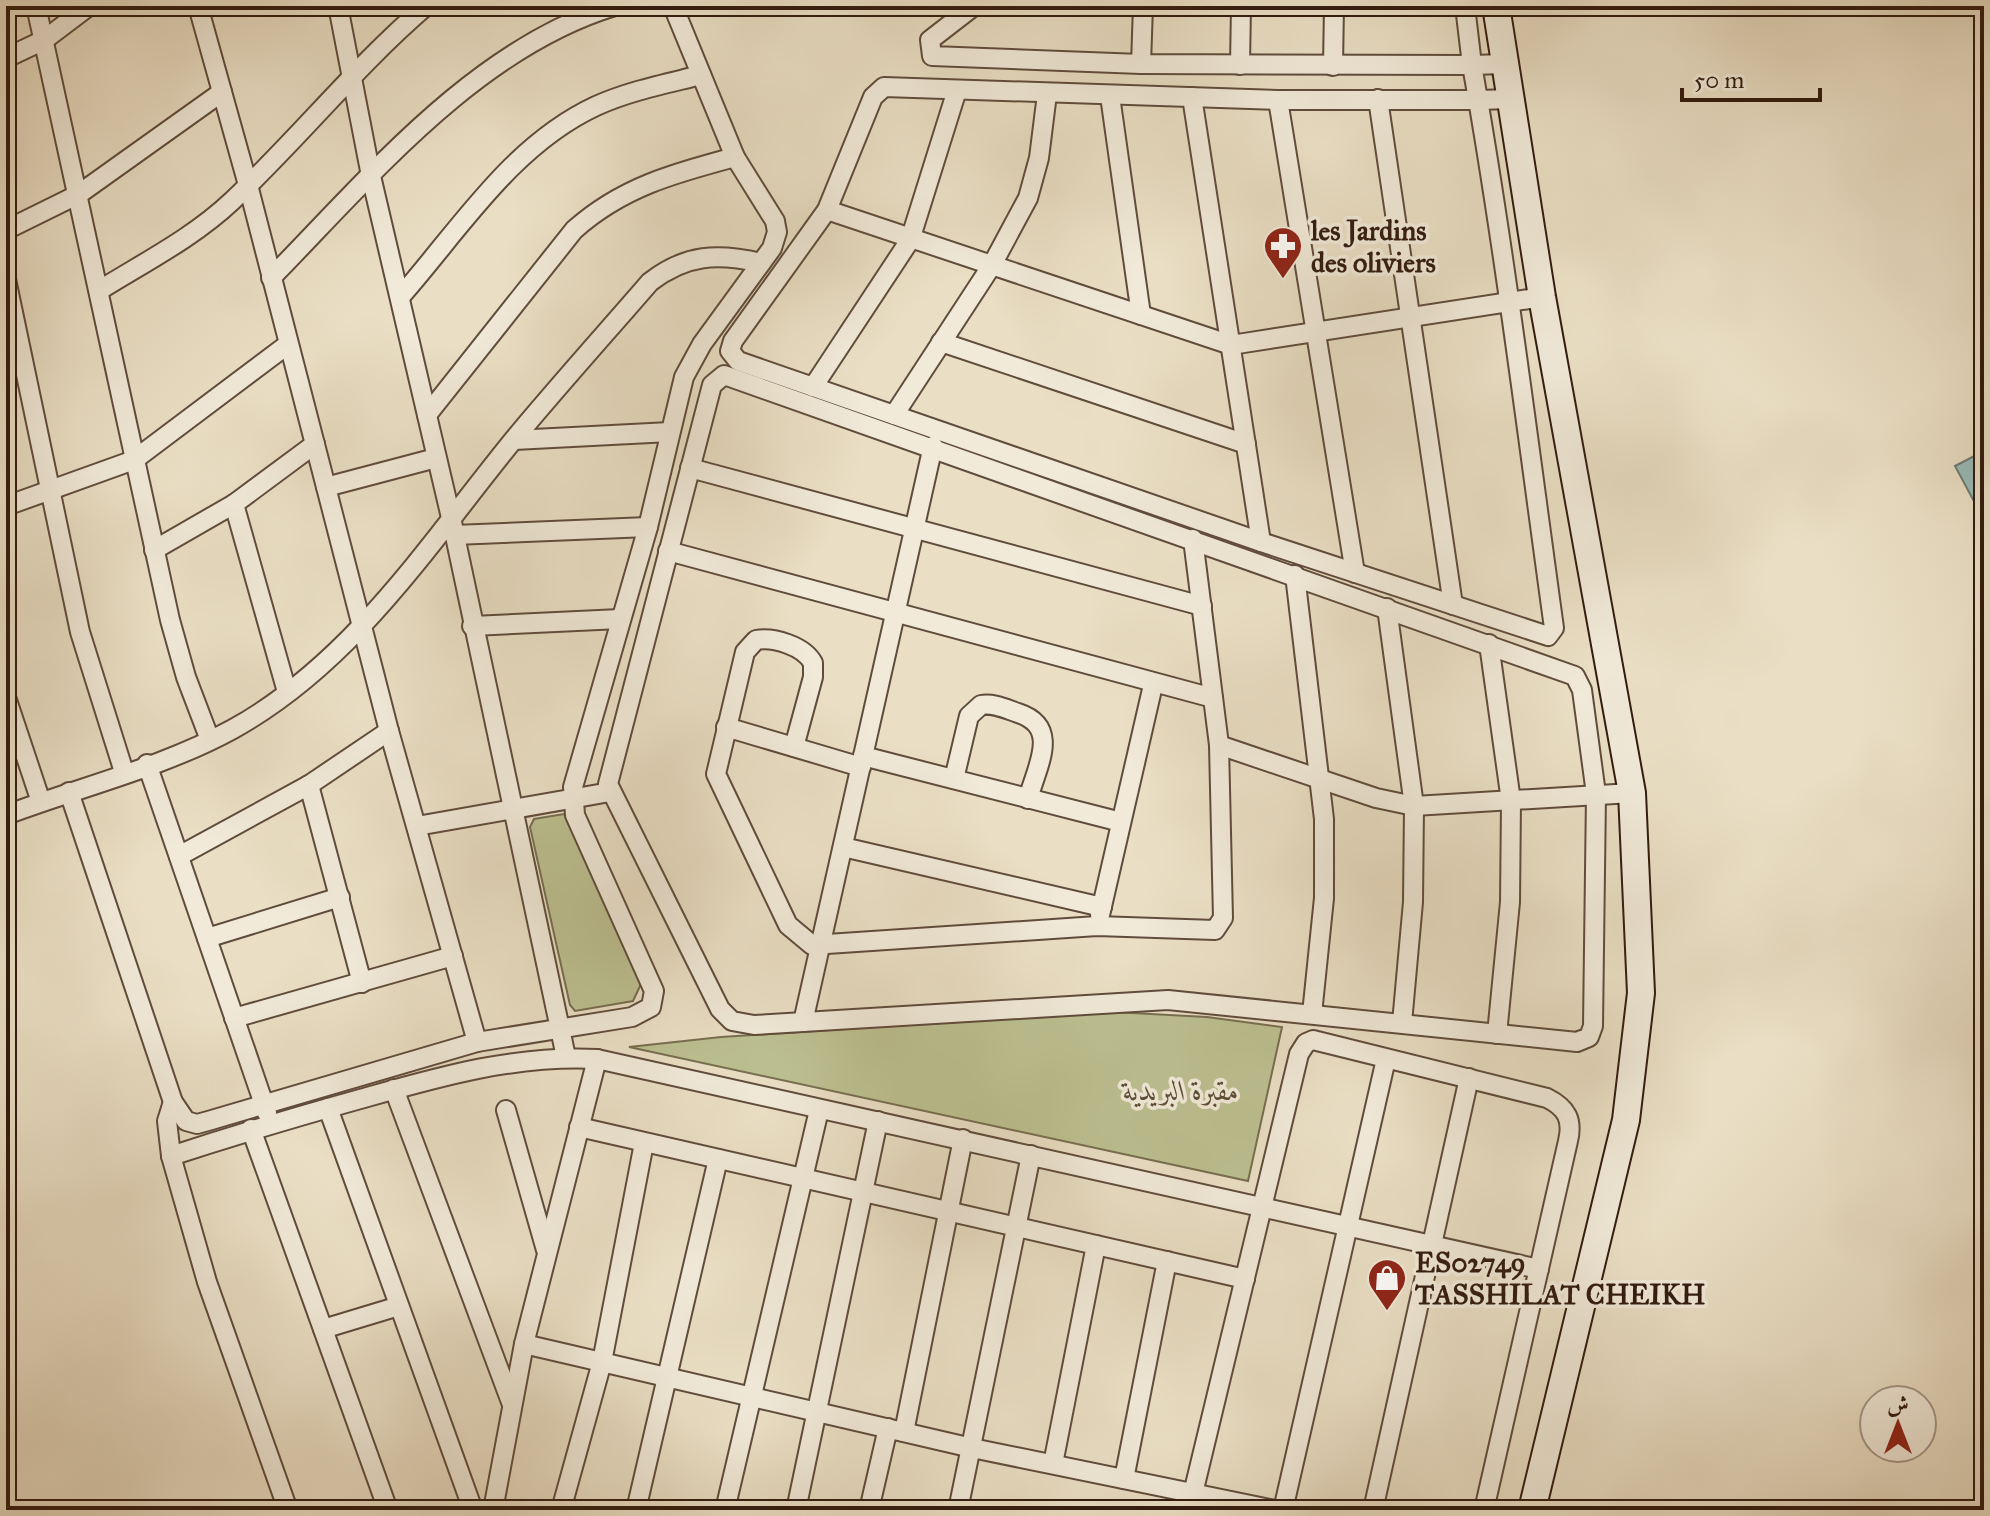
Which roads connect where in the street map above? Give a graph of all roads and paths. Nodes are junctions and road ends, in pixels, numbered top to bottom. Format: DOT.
graph roads {
  1 [pos="36,6"];
  2 [pos="89,6"];
  3 [pos="198,6"];
  4 [pos="338,6"];
  5 [pos="426,6"];
  6 [pos="615,6"];
  7 [pos="673,6"];
  8 [pos="974,6"];
  9 [pos="1143,6"];
  10 [pos="1241,6"];
  11 [pos="1334,6"];
  12 [pos="1465,6"];
  13 [pos="1496,6"];
  14 [pos="44,40"];
  15 [pos="6,58"];
  16 [pos="1141,64"];
  17 [pos="1504,64"];
  18 [pos="1240,65"];
  19 [pos="1472,65"];
  20 [pos="1333,66"];
  21 [pos="352,74"];
  22 [pos="701,75"];
  23 [pos="957,90"];
  24 [pos="222,92"];
  25 [pos="1047,94"];
  26 [pos="1110,96"];
  27 [pos="1192,97"];
  28 [pos="1378,99"];
  29 [pos="1510,99"];
  30 [pos="1278,100"];
  31 [pos="1479,100"];
  32 [pos="735,157"];
  33 [pos="371,176"];
  34 [pos="248,185"];
  35 [pos="79,194"];
  36 [pos="827,210"];
  37 [pos="6,230"];
  38 [pos="910,240"];
  39 [pos="761,263"];
  40 [pos="992,265"];
  41 [pos="271,278"];
  42 [pos="6,279"];
  43 [pos="100,290"];
  44 [pos="401,296"];
  45 [pos="1542,297"];
  46 [pos="1509,303"];
  47 [pos="1141,315"];
  48 [pos="1410,318"];
  49 [pos="1316,332"];
  50 [pos="941,342"];
  51 [pos="287,345"];
  52 [pos="1231,345"];
  53 [pos="813,387"];
  54 [pos="427,415"];
  55 [pos="894,415"];
  56 [pos="670,432"];
  57 [pos="514,440"];
  58 [pos="315,444"];
  59 [pos="1246,444"];
  60 [pos="933,446"];
  61 [pos="436,458"];
  62 [pos="134,460"];
  63 [pos="690,468"];
  64 [pos="326,487"];
  65 [pos="50,491"];
  66 [pos="234,504"];
  67 [pos="6,506"];
  68 [pos="648,527"];
  69 [pos="453,528"];
  70 [pos="915,529"];
  71 [pos="1193,539"];
  72 [pos="1261,542"];
  73 [pos="154,550"];
  74 [pos="668,551"];
  75 [pos="1355,573"];
  76 [pos="1295,575"];
  77 [pos="1453,605"];
  78 [pos="1202,606"];
  79 [pos="1387,608"];
  80 [pos="895,614"];
  81 [pos="620,619"];
  82 [pos="472,626"];
  83 [pos="362,627"];
  84 [pos="1489,644"];
  85 [pos="1153,685"];
  86 [pos="287,692"];
  87 [pos="6,697"];
  88 [pos="1213,698"];
  89 [pos="726,727"];
  90 [pos="389,731"];
  91 [pos="210,740"];
  92 [pos="1219,745"];
  93 [pos="794,747"];
  94 [pos="862,762"];
  95 [pos="147,764"];
  96 [pos="124,772"];
  97 [pos="954,779"];
  98 [pos="1322,779"];
  99 [pos="309,785"];
  100 [pos="69,792"];
  101 [pos="610,792"];
  102 [pos="1632,793"];
  103 [pos="1596,794"];
  104 [pos="572,799"];
  105 [pos="1028,799"];
  106 [pos="1511,801"];
  107 [pos="41,802"];
  108 [pos="1414,806"];
  109 [pos="513,807"];
  110 [pos="6,815"];
  111 [pos="1121,822"];
  112 [pos="417,826"];
  113 [pos="843,847"];
  114 [pos="179,856"];
  115 [pos="340,897"];
  116 [pos="1102,907"];
  117 [pos="1097,926"];
  118 [pos="207,938"];
  119 [pos="820,947"];
  120 [pos="453,956"];
  121 [pos="362,983"];
  122 [pos="1312,1014"];
  123 [pos="234,1018"];
  124 [pos="803,1022"];
  125 [pos="1402,1023"];
  126 [pos="558,1027"];
  127 [pos="1497,1034"];
  128 [pos="477,1042"];
  129 [pos="566,1057"];
  130 [pos="597,1059"];
  131 [pos="1386,1059"];
  132 [pos="1469,1078"];
  133 [pos="394,1089"];
  134 [pos="173,1102"];
  135 [pos="264,1104"];
  136 [pos="328,1108"];
  137 [pos="506,1110"];
  138 [pos="819,1110"];
  139 [pos="878,1121"];
  140 [pos="271,1123"];
  141 [pos="579,1127"];
  142 [pos="251,1129"];
  143 [pos="963,1139"];
  144 [pos="644,1143"];
  145 [pos="1031,1155"];
  146 [pos="171,1156"];
  147 [pos="718,1159"];
  148 [pos="803,1178"];
  149 [pos="863,1192"];
  150 [pos="1262,1207"];
  151 [pos="948,1211"];
  152 [pos="1018,1227"];
  153 [pos="1346,1228"];
  154 [pos="1432,1244"];
  155 [pos="1096,1245"];
  156 [pos="547,1253"];
  157 [pos="1167,1261"];
  158 [pos="1539,1269"];
  159 [pos="1245,1279"];
  160 [pos="399,1306"];
  161 [pos="323,1329"];
  162 [pos="524,1344"];
  163 [pos="602,1362"];
  164 [pos="666,1377"];
  165 [pos="751,1397"];
  166 [pos="511,1403"];
  167 [pos="816,1412"];
  168 [pos="896,1430"];
  169 [pos="972,1448"];
  170 [pos="1053,1464"];
  171 [pos="1124,1479"];
  172 [pos="1191,1502"];
  173 [pos="288,1510"];
  174 [pos="388,1510"];
  175 [pos="473,1510"];
  176 [pos="493,1510"];
  177 [pos="561,1510"];
  178 [pos="636,1510"];
  179 [pos="725,1510"];
  180 [pos="796,1510"];
  181 [pos="869,1510"];
  182 [pos="958,1510"];
  183 [pos="1275,1510"];
  184 [pos="1283,1510"];
  185 [pos="1373,1510"];
  186 [pos="1484,1510"];
  187 [pos="1532,1510"];
  1 -- 14 [label="street"];
  2 -- 14 [label="street"];
  3 -- 24 [label="street"];
  4 -- 21 [label="street"];
  5 -- 21 [label="street"];
  6 -- 33 [label="street"];
  7 -- 22 [label="street"];
  8 -- 16 [label="street"];
  9 -- 16 [label="street"];
  10 -- 18 [label="street"];
  11 -- 20 [label="street"];
  12 -- 19 [label="street"];
  13 -- 17 [label="street"];
  14 -- 15 [label="street"];
  14 -- 35 [label="street"];
  16 -- 18 [label="street"];
  17 -- 19 [label="street"];
  17 -- 29 [label="street"];
  18 -- 20 [label="street"];
  19 -- 20 [label="street"];
  19 -- 31 [label="street"];
  21 -- 33 [label="street"];
  21 -- 34 [label="street"];
  22 -- 32 [label="street"];
  22 -- 44 [label="street"];
  23 -- 25 [label="street"];
  23 -- 36 [label="street"];
  23 -- 38 [label="street"];
  24 -- 34 [label="street"];
  24 -- 35 [label="street"];
  25 -- 26 [label="street"];
  25 -- 40 [label="street"];
  26 -- 27 [label="street"];
  26 -- 47 [label="street"];
  27 -- 30 [label="street"];
  27 -- 52 [label="street"];
  28 -- 30 [label="street"];
  28 -- 31 [label="street"];
  28 -- 48 [label="street"];
  29 -- 31 [label="street"];
  29 -- 45 [label="street"];
  30 -- 49 [label="street"];
  31 -- 46 [label="street"];
  32 -- 39 [label="street"];
  32 -- 54 [label="street"];
  33 -- 41 [label="street"];
  33 -- 44 [label="street"];
  34 -- 41 [label="street"];
  34 -- 43 [label="street"];
  35 -- 37 [label="street"];
  35 -- 43 [label="street"];
  36 -- 38 [label="street"];
  36 -- 53 [label="street"];
  38 -- 40 [label="street"];
  38 -- 53 [label="street"];
  39 -- 56 [label="street"];
  39 -- 57 [label="street"];
  40 -- 47 [label="street"];
  40 -- 50 [label="street"];
  41 -- 51 [label="street"];
  42 -- 65 [label="street"];
  43 -- 62 [label="street"];
  44 -- 54 [label="street"];
  45 -- 46 [label="street"];
  45 -- 102 [label="street"];
  46 -- 48 [label="street"];
  46 -- 77 [label="street"];
  47 -- 52 [label="street"];
  48 -- 49 [label="street"];
  48 -- 77 [label="street"];
  49 -- 52 [label="street"];
  49 -- 75 [label="street"];
  50 -- 55 [label="street"];
  50 -- 59 [label="street"];
  51 -- 58 [label="street"];
  51 -- 62 [label="street"];
  52 -- 59 [label="street"];
  53 -- 55 [label="street"];
  54 -- 61 [label="street"];
  55 -- 72 [label="street"];
  56 -- 57 [label="street"];
  56 -- 68 [label="street"];
  57 -- 69 [label="street"];
  58 -- 64 [label="street"];
  58 -- 66 [label="street"];
  59 -- 72 [label="street"];
  60 -- 63 [label="street"];
  60 -- 70 [label="street"];
  60 -- 71 [label="street"];
  61 -- 64 [label="street"];
  61 -- 69 [label="street"];
  62 -- 65 [label="street"];
  62 -- 73 [label="street"];
  63 -- 70 [label="street"];
  63 -- 74 [label="street"];
  64 -- 83 [label="street"];
  65 -- 67 [label="street"];
  65 -- 96 [label="street"];
  66 -- 73 [label="street"];
  66 -- 86 [label="street"];
  68 -- 69 [label="street"];
  68 -- 81 [label="street"];
  69 -- 82 [label="street"];
  69 -- 83 [label="street"];
  70 -- 78 [label="street"];
  70 -- 80 [label="street"];
  71 -- 76 [label="street"];
  71 -- 78 [label="street"];
  72 -- 75 [label="street"];
  73 -- 91 [label="street"];
  74 -- 80 [label="street"];
  74 -- 101 [label="street"];
  75 -- 77 [label="street"];
  76 -- 79 [label="street"];
  76 -- 98 [label="street"];
  78 -- 88 [label="street"];
  79 -- 84 [label="street"];
  79 -- 108 [label="street"];
  80 -- 85 [label="street"];
  80 -- 94 [label="street"];
  81 -- 82 [label="street"];
  81 -- 104 [label="street"];
  82 -- 109 [label="street"];
  83 -- 86 [label="street"];
  83 -- 90 [label="street"];
  84 -- 103 [label="street"];
  84 -- 106 [label="street"];
  85 -- 88 [label="street"];
  85 -- 111 [label="street"];
  86 -- 91 [label="street"];
  87 -- 107 [label="street"];
  88 -- 92 [label="street"];
  89 -- 93 [label="street"];
  89 -- 93 [label="street"];
  89 -- 119 [label="street"];
  90 -- 99 [label="street"];
  90 -- 112 [label="street"];
  91 -- 95 [label="street"];
  92 -- 98 [label="street"];
  92 -- 117 [label="street"];
  93 -- 94 [label="street"];
  94 -- 97 [label="street"];
  94 -- 113 [label="street"];
  95 -- 96 [label="street"];
  95 -- 114 [label="street"];
  96 -- 100 [label="street"];
  97 -- 105 [label="street"];
  97 -- 105 [label="street"];
  98 -- 108 [label="street"];
  98 -- 122 [label="street"];
  99 -- 114 [label="street"];
  99 -- 115 [label="street"];
  100 -- 107 [label="street"];
  100 -- 134 [label="street"];
  101 -- 104 [label="street"];
  101 -- 124 [label="street"];
  102 -- 103 [label="street"];
  102 -- 187 [label="street"];
  103 -- 106 [label="street"];
  103 -- 127 [label="street"];
  104 -- 109 [label="street"];
  104 -- 126 [label="street"];
  105 -- 111 [label="street"];
  106 -- 108 [label="street"];
  106 -- 127 [label="street"];
  107 -- 110 [label="street"];
  108 -- 125 [label="street"];
  109 -- 112 [label="street"];
  109 -- 126 [label="street"];
  111 -- 116 [label="street"];
  112 -- 120 [label="street"];
  113 -- 116 [label="street"];
  113 -- 119 [label="street"];
  114 -- 118 [label="street"];
  115 -- 118 [label="street"];
  115 -- 121 [label="street"];
  116 -- 117 [label="street"];
  117 -- 119 [label="street"];
  118 -- 123 [label="street"];
  119 -- 124 [label="street"];
  120 -- 121 [label="street"];
  120 -- 128 [label="street"];
  121 -- 123 [label="street"];
  122 -- 124 [label="street"];
  122 -- 125 [label="street"];
  123 -- 135 [label="street"];
  125 -- 127 [label="street"];
  126 -- 128 [label="street"];
  126 -- 129 [label="street"];
  128 -- 135 [label="street"];
  129 -- 130 [label="street"];
  129 -- 133 [label="street"];
  130 -- 138 [label="street"];
  130 -- 141 [label="street"];
  131 -- 132 [label="street"];
  131 -- 150 [label="street"];
  131 -- 153 [label="street"];
  132 -- 154 [label="street"];
  132 -- 158 [label="street"];
  133 -- 136 [label="street"];
  133 -- 166 [label="street"];
  134 -- 135 [label="street"];
  134 -- 146 [label="street"];
  135 -- 140 [label="street"];
  136 -- 140 [label="street"];
  136 -- 160 [label="street"];
  137 -- 156 [label="street"];
  138 -- 139 [label="street"];
  138 -- 148 [label="street"];
  139 -- 143 [label="street"];
  139 -- 149 [label="street"];
  140 -- 142 [label="street"];
  141 -- 144 [label="street"];
  141 -- 156 [label="street"];
  142 -- 146 [label="street"];
  142 -- 161 [label="street"];
  143 -- 145 [label="street"];
  143 -- 151 [label="street"];
  144 -- 147 [label="street"];
  144 -- 163 [label="street"];
  145 -- 150 [label="street"];
  145 -- 152 [label="street"];
  146 -- 173 [label="street"];
  147 -- 148 [label="street"];
  147 -- 164 [label="street"];
  148 -- 149 [label="street"];
  148 -- 165 [label="street"];
  149 -- 151 [label="street"];
  149 -- 167 [label="street"];
  150 -- 153 [label="street"];
  150 -- 159 [label="street"];
  151 -- 152 [label="street"];
  151 -- 168 [label="street"];
  152 -- 155 [label="street"];
  152 -- 169 [label="street"];
  153 -- 154 [label="street"];
  153 -- 184 [label="street"];
  154 -- 158 [label="street"];
  154 -- 185 [label="street"];
  155 -- 157 [label="street"];
  155 -- 170 [label="street"];
  156 -- 162 [label="street"];
  157 -- 159 [label="street"];
  157 -- 171 [label="street"];
  158 -- 186 [label="street"];
  159 -- 172 [label="street"];
  160 -- 161 [label="street"];
  160 -- 175 [label="street"];
  161 -- 174 [label="street"];
  162 -- 163 [label="street"];
  162 -- 166 [label="street"];
  163 -- 164 [label="street"];
  163 -- 177 [label="street"];
  164 -- 165 [label="street"];
  164 -- 178 [label="street"];
  165 -- 167 [label="street"];
  165 -- 179 [label="street"];
  166 -- 176 [label="street"];
  167 -- 168 [label="street"];
  167 -- 180 [label="street"];
  168 -- 169 [label="street"];
  168 -- 181 [label="street"];
  169 -- 170 [label="street"];
  169 -- 182 [label="street"];
  170 -- 171 [label="street"];
  171 -- 172 [label="street"];
  172 -- 183 [label="street"];
}
